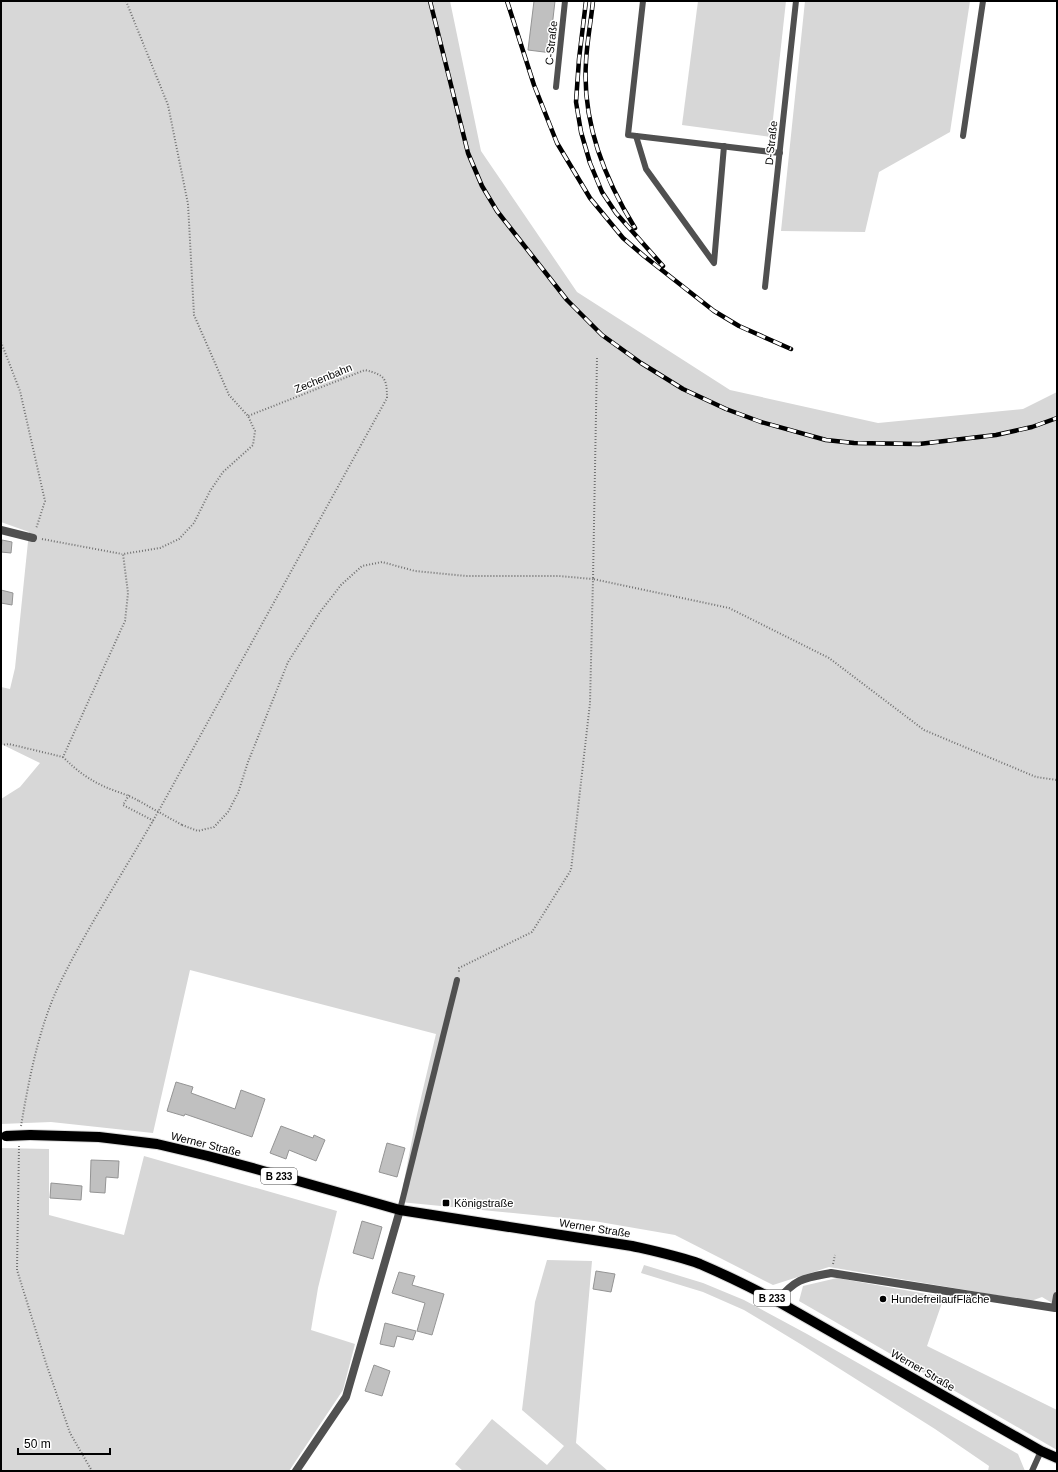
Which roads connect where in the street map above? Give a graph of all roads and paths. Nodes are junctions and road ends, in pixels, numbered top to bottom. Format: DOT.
graph roads {
  1 [pos="126,1"];
  2 [pos="565,1"];
  3 [pos="643,1"];
  4 [pos="796,1"];
  5 [pos="983,1"];
  6 [pos="556,87"];
  7 [pos="636,136"];
  8 [pos="963,136"];
  9 [pos="724,146"];
  10 [pos="780,153"];
  11 [pos="764,287"];
  12 [pos="1,342"];
  13 [pos="597,358"];
  14 [pos="248,416"];
  15 [pos="1,530"];
  16 [pos="33,538"];
  17 [pos="123,554"];
  18 [pos="592,579"];
  19 [pos="1,745"];
  20 [pos="63,757"];
  21 [pos="1057,780"];
  22 [pos="128,795"];
  23 [pos="154,821"];
  24 [pos="457,980"];
  25 [pos="20,1127"];
  26 [pos="3,1136"];
  27 [pos="18,1158"];
  28 [pos="400,1210"];
  29 [pos="1057,1296"];
  30 [pos="777,1301"];
  31 [pos="1041,1451"];
  32 [pos="1057,1458"];
  33 [pos="92,1471"];
  34 [pos="296,1471"];
  35 [pos="1032,1471"];
  1 -- 14 [label="path"];
  2 -- 6 [label="lane, C-Straße"];
  3 -- 7 [label="lane"];
  4 -- 10 [label="lane, D-Straße"];
  5 -- 8 [label="lane"];
  7 -- 9 [label="lane"];
  7 -- 9 [label="lane"];
  9 -- 10 [label="lane"];
  10 -- 11 [label="lane, D-Straße"];
  12 -- 16 [label="path"];
  13 -- 18 [label="path"];
  14 -- 17 [label="path"];
  14 -- 23 [label="path, Zechenbahn"];
  15 -- 16 [label="street"];
  16 -- 17 [label="path"];
  17 -- 20 [label="path"];
  18 -- 21 [label="path"];
  18 -- 22 [label="path, bridge"];
  18 -- 24 [label="path"];
  19 -- 20 [label="path"];
  20 -- 22 [label="path"];
  22 -- 23 [label="path"];
  23 -- 25 [label="path"];
  24 -- 28 [label="lane"];
  26 -- 28 [label="main road, Werner Straße / B 233, bridge"];
  27 -- 33 [label="path"];
  28 -- 30 [label="main road, Werner Straße / B 233"];
  28 -- 34 [label="street"];
  29 -- 30 [label="street"];
  30 -- 31 [label="main road, Werner Straße / B 233"];
  31 -- 32 [label="main road, Werner Straße / B 233"];
  31 -- 35 [label="lane"];
}
